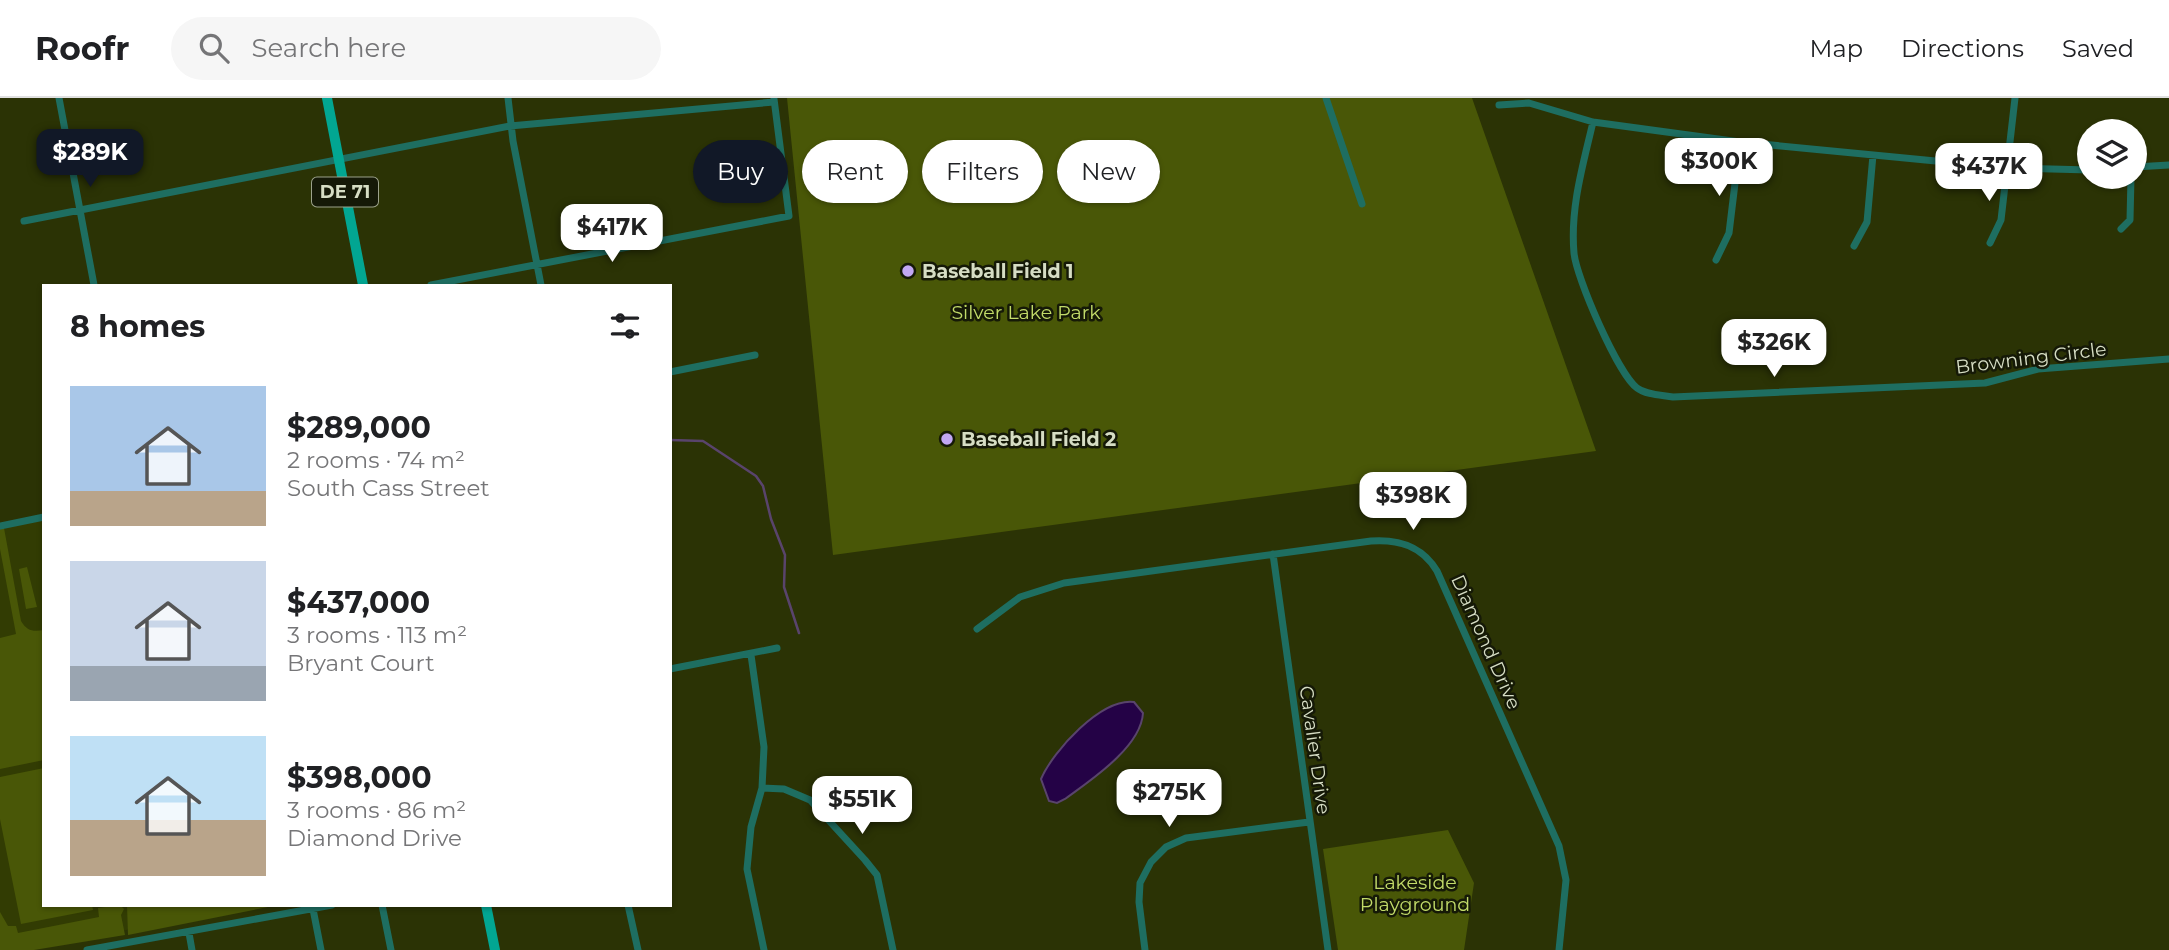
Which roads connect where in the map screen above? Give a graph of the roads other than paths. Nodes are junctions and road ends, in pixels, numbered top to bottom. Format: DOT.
graph roads {
  1 [pos="59,98"];
  2 [pos="327,98"];
  3 [pos="508,98"];
  4 [pos="1326,98"];
  5 [pos="2015,98"];
  6 [pos="774,100"];
  7 [pos="1499,105"];
  8 [pos="1593,122"];
  9 [pos="510,127"];
  10 [pos="1740,142"];
  11 [pos="1873,155"];
  12 [pos="339,160"];
  13 [pos="2169,165"];
  14 [pos="2147,166"];
  15 [pos="2008,168"];
  16 [pos="2077,170"];
  17 [pos="2131,189"];
  18 [pos="1362,204"];
  19 [pos="80,210"];
  20 [pos="24,221"];
  21 [pos="2121,229"];
  22 [pos="1990,243"];
  23 [pos="1854,246"];
  24 [pos="1716,260"];
  25 [pos="537,265"];
  26 [pos="94,284"];
  27 [pos="363,284"];
  28 [pos="435,284"];
  29 [pos="541,284"];
  30 [pos="755,355"];
  31 [pos="2169,359"];
  32 [pos="672,372"];
  33 [pos="42,517"];
  34 [pos="0,526"];
  35 [pos="1273,554"];
  36 [pos="977,629"];
  37 [pos="777,649"];
  38 [pos="751,655"];
  39 [pos="672,669"];
  40 [pos="762,788"];
  41 [pos="1310,822"];
  42 [pos="322,907"];
  43 [pos="382,907"];
  44 [pos="486,907"];
  45 [pos="628,907"];
  46 [pos="313,909"];
  47 [pos="189,933"];
  48 [pos="87,950"];
  49 [pos="192,950"];
  50 [pos="321,950"];
  51 [pos="391,950"];
  52 [pos="495,950"];
  53 [pos="638,950"];
  54 [pos="764,950"];
  55 [pos="894,950"];
  56 [pos="1145,950"];
  57 [pos="1328,950"];
  58 [pos="1559,950"];
  1 -- 19 [label="street"];
  2 -- 12 [label="main road, DE 71"];
  3 -- 9 [label="street"];
  4 -- 18 [label="street"];
  5 -- 15 [label="street"];
  6 -- 9 [label="street"];
  6 -- 25 [label="street"];
  7 -- 8 [label="street"];
  8 -- 10 [label="street"];
  8 -- 31 [label="street, Browning Circle"];
  9 -- 12 [label="street"];
  9 -- 25 [label="street"];
  10 -- 11 [label="street"];
  10 -- 24 [label="street"];
  11 -- 15 [label="street"];
  11 -- 23 [label="street"];
  12 -- 19 [label="street"];
  12 -- 27 [label="main road, DE 71"];
  13 -- 14 [label="street"];
  15 -- 16 [label="street"];
  15 -- 22 [label="street"];
  17 -- 21 [label="street"];
  19 -- 20 [label="street"];
  19 -- 26 [label="street"];
  25 -- 28 [label="street"];
  25 -- 29 [label="street"];
  30 -- 32 [label="street"];
  33 -- 34 [label="street"];
  35 -- 36 [label="street, Diamond Drive"];
  35 -- 41 [label="street, Cavalier Drive"];
  35 -- 58 [label="street, Diamond Drive"];
  37 -- 38 [label="street"];
  38 -- 39 [label="street"];
  38 -- 40 [label="street"];
  40 -- 54 [label="street"];
  40 -- 55 [label="street"];
  41 -- 56 [label="street"];
  41 -- 57 [label="street, Cavalier Drive"];
  42 -- 46 [label="street"];
  43 -- 51 [label="street"];
  44 -- 52 [label="main road"];
  45 -- 53 [label="street"];
  46 -- 47 [label="street"];
  46 -- 50 [label="street"];
  47 -- 48 [label="street"];
  47 -- 49 [label="street"];
}
